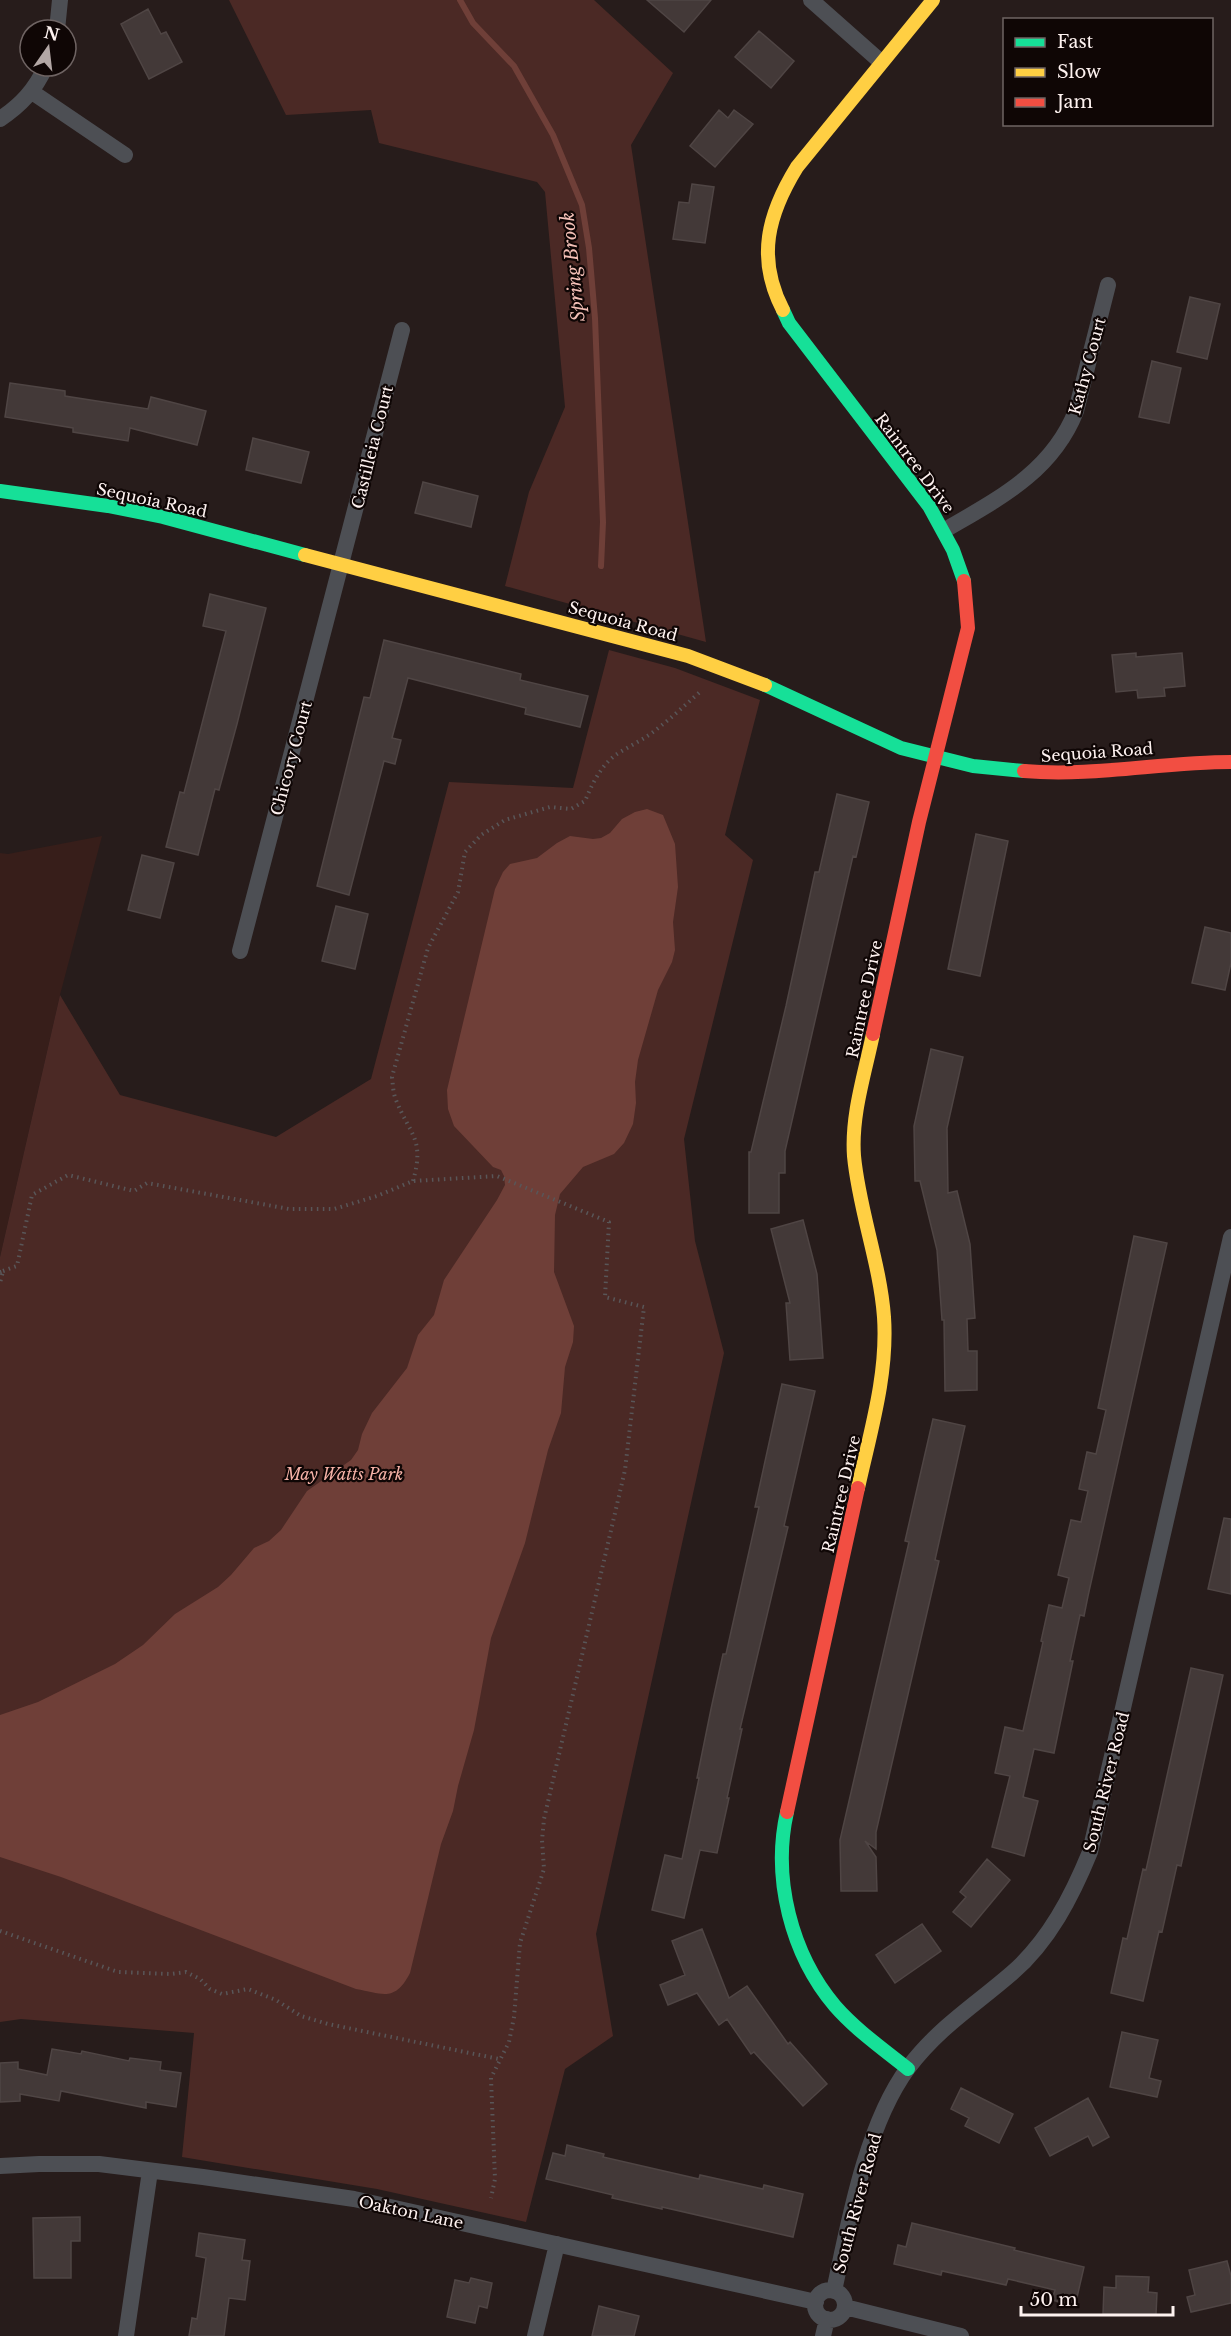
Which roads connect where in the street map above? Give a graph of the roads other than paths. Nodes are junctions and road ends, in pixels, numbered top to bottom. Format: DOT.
graph roads {
  1 [pos="60,0"];
  2 [pos="811,0"];
  3 [pos="933,0"];
  4 [pos="58,18"];
  5 [pos="881,63"];
  6 [pos="40,78"];
  7 [pos="32,92"];
  8 [pos="0,120"];
  9 [pos="126,155"];
  10 [pos="1108,285"];
  11 [pos="402,330"];
  12 [pos="0,491"];
  13 [pos="945,530"];
  14 [pos="342,564"];
  15 [pos="935,757"];
  16 [pos="1231,762"];
  17 [pos="240,951"];
  18 [pos="1231,1237"];
  19 [pos="908,2069"];
  20 [pos="0,2166"];
  21 [pos="150,2170"];
  22 [pos="557,2244"];
  23 [pos="834,2291"];
  24 [pos="816,2301"];
  25 [pos="845,2307"];
  26 [pos="827,2319"];
  27 [pos="126,2336"];
  28 [pos="535,2336"];
  29 [pos="823,2336"];
  30 [pos="961,2336"];
  1 -- 4 [label="street"];
  2 -- 5 [label="street"];
  3 -- 5 [label="street, Raintree Drive"];
  5 -- 13 [label="street, Raintree Drive"];
  6 -- 7 [label="street"];
  7 -- 8 [label="street"];
  7 -- 9 [label="street"];
  10 -- 13 [label="street, Kathy Court"];
  11 -- 14 [label="street, Castilleia Court"];
  12 -- 14 [label="street, Sequoia Road"];
  13 -- 15 [label="street, Raintree Drive"];
  14 -- 15 [label="street, Sequoia Road"];
  14 -- 17 [label="street, Chicory Court"];
  15 -- 16 [label="street, Sequoia Road"];
  15 -- 19 [label="street, Raintree Drive"];
  18 -- 19 [label="street, South River Road"];
  19 -- 23 [label="street, South River Road"];
  20 -- 21 [label="street, Oakton Lane"];
  21 -- 22 [label="street, Oakton Lane"];
  21 -- 27 [label="street"];
  22 -- 24 [label="street, Oakton Lane"];
  22 -- 28 [label="street"];
  23 -- 24 [label="street"];
  23 -- 25 [label="street"];
  24 -- 26 [label="street"];
  25 -- 26 [label="street"];
  25 -- 30 [label="street"];
  26 -- 29 [label="street"];
}
